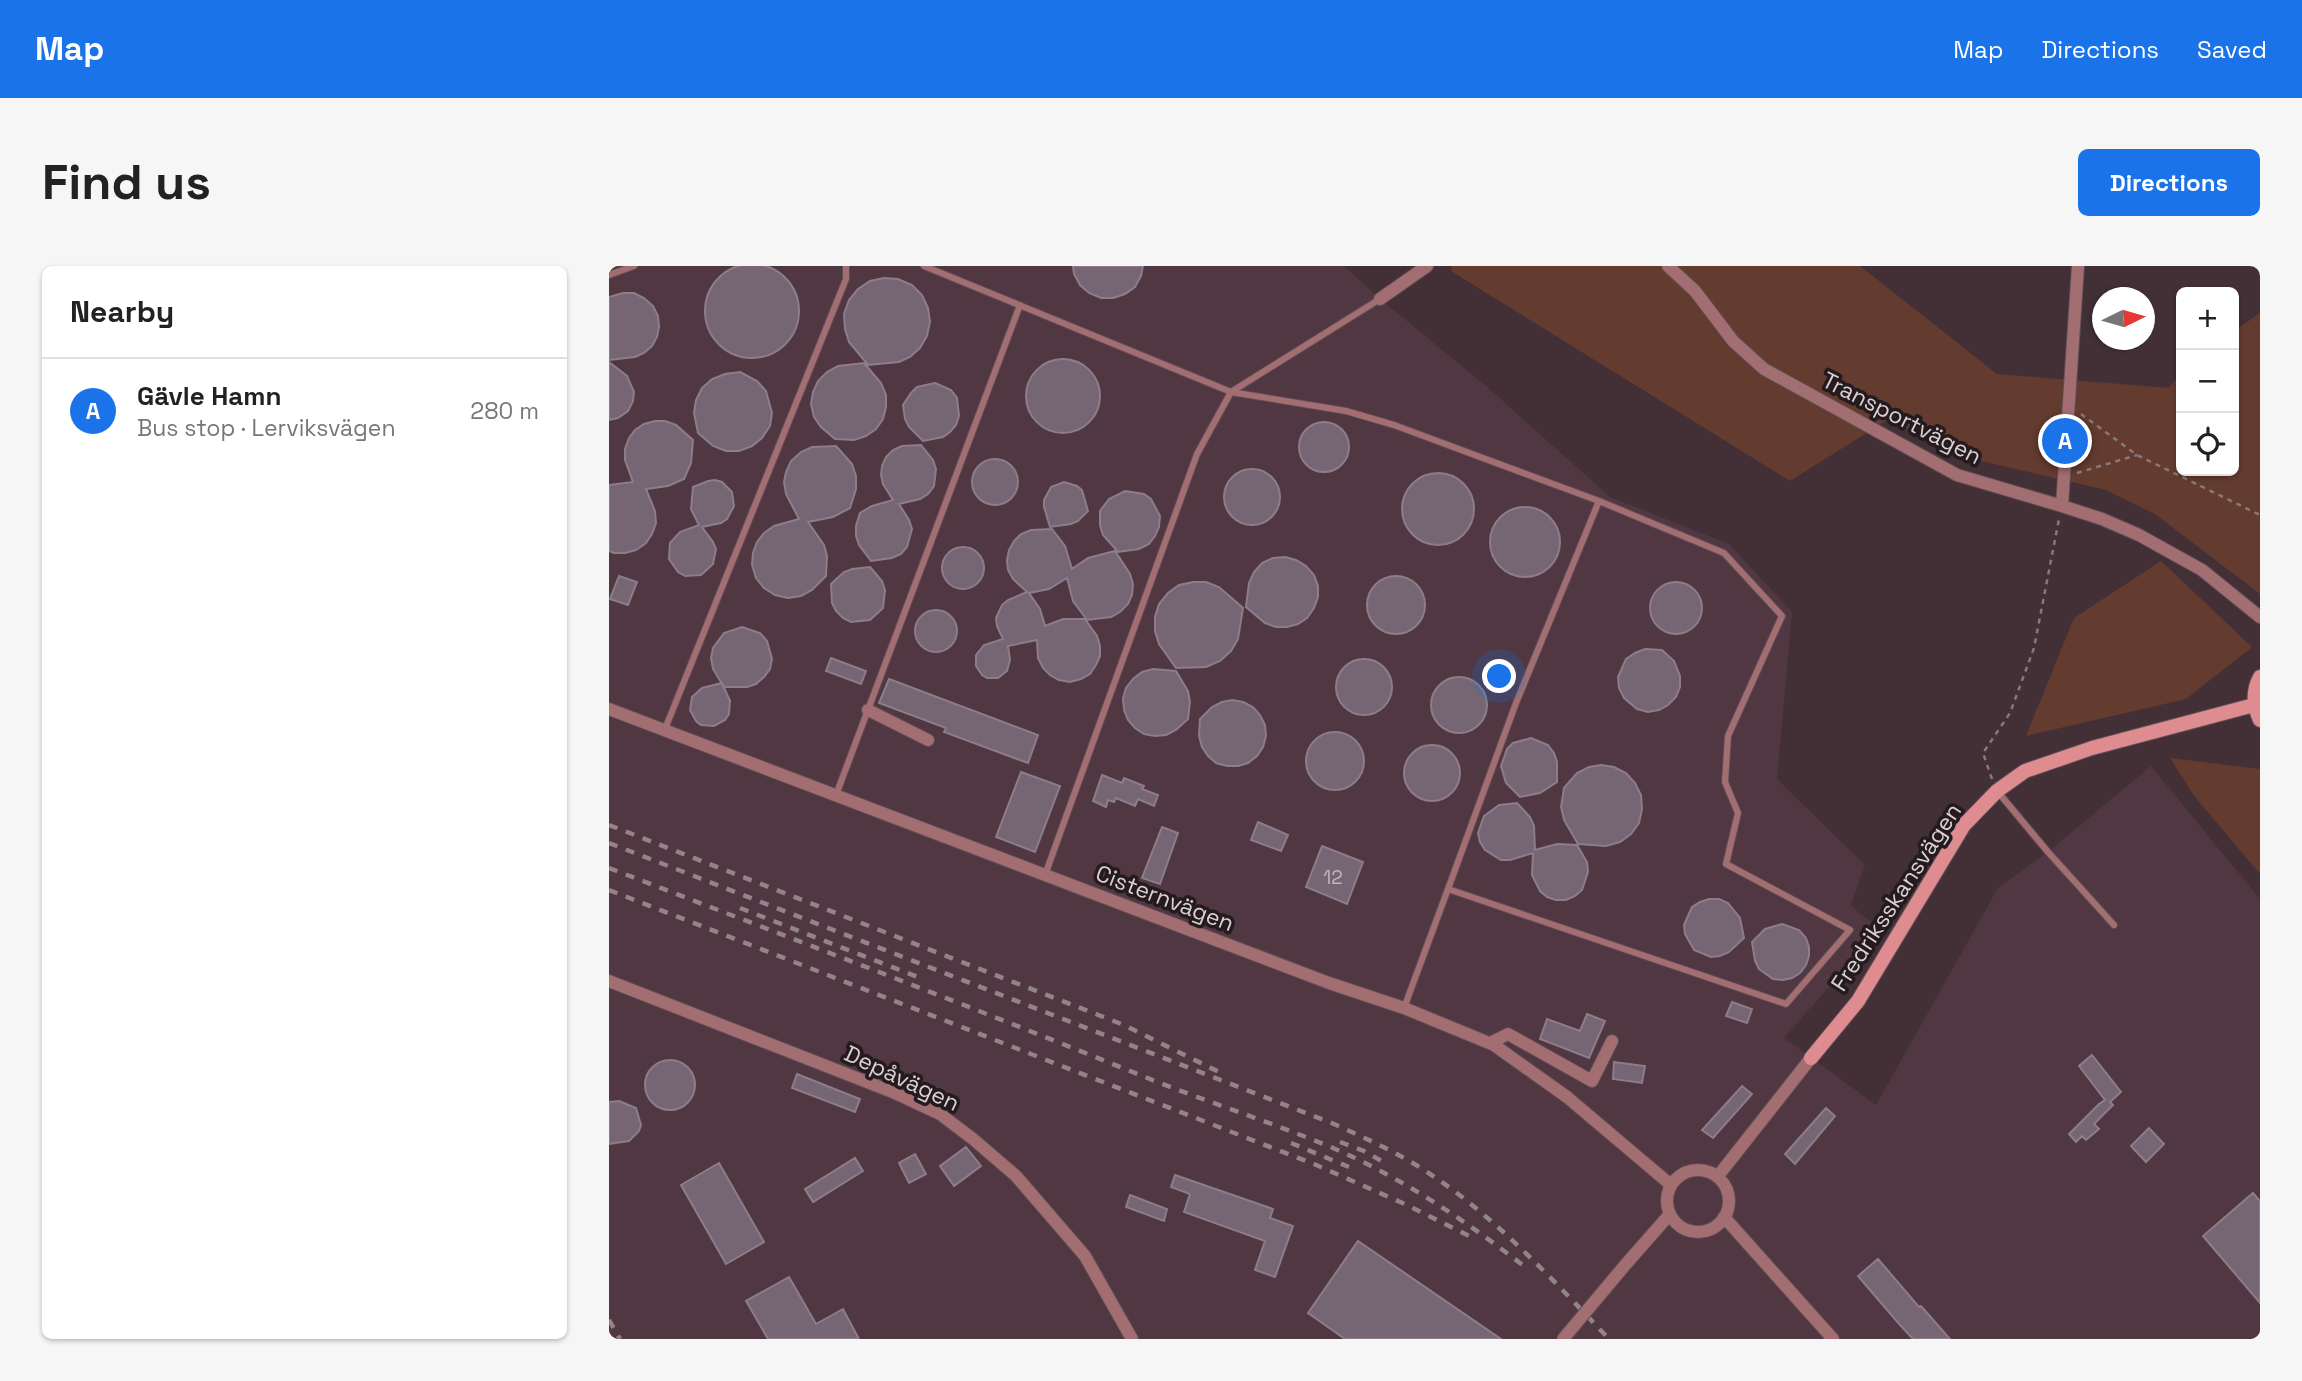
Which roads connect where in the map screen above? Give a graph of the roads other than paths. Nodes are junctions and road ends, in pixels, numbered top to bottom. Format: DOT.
graph roads {
  1 [pos="634,266"];
  2 [pos="846,266"];
  3 [pos="924,266"];
  4 [pos="1427,266"];
  5 [pos="1668,266"];
  6 [pos="2078,266"];
  7 [pos="609,275"];
  8 [pos="1380,299"];
  9 [pos="1020,305"];
  10 [pos="1231,393"];
  11 [pos="1599,501"];
  12 [pos="2062,506"];
  13 [pos="2260,617"];
  14 [pos="2260,677"];
  15 [pos="2254,705"];
  16 [pos="609,709"];
  17 [pos="868,710"];
  18 [pos="2260,720"];
  19 [pos="664,729"];
  20 [pos="928,740"];
  21 [pos="1997,791"];
  22 [pos="836,795"];
  23 [pos="1045,875"];
  24 [pos="1448,888"];
  25 [pos="2114,925"];
  26 [pos="609,981"];
  27 [pos="1404,1008"];
  28 [pos="1612,1041"];
  29 [pos="1490,1043"];
  30 [pos="1811,1058"];
  31 [pos="1718,1177"];
  32 [pos="1671,1185"];
  33 [pos="1670,1214"];
  34 [pos="1724,1217"];
  35 [pos="1132,1339"];
  36 [pos="1563,1339"];
  37 [pos="1833,1339"];
  1 -- 7 [label="lane"];
  2 -- 19 [label="lane"];
  3 -- 9 [label="lane"];
  4 -- 8 [label="street"];
  5 -- 12 [label="street, Transportvägen"];
  6 -- 12 [label="street"];
  8 -- 10 [label="lane"];
  9 -- 10 [label="lane"];
  9 -- 17 [label="lane"];
  10 -- 11 [label="lane"];
  10 -- 23 [label="lane"];
  11 -- 24 [label="lane"];
  11 -- 24 [label="lane"];
  12 -- 13 [label="street, Transportvägen"];
  14 -- 15 [label="main road"];
  15 -- 18 [label="main road"];
  15 -- 21 [label="main road, Fredriksskansvägen"];
  16 -- 19 [label="street, Cisternvägen"];
  17 -- 20 [label="street"];
  17 -- 22 [label="lane"];
  19 -- 22 [label="street, Cisternvägen"];
  21 -- 25 [label="lane"];
  21 -- 30 [label="main road, Fredriksskansvägen"];
  22 -- 23 [label="street, Cisternvägen"];
  23 -- 27 [label="street, Cisternvägen"];
  24 -- 27 [label="lane"];
  26 -- 35 [label="street, Depåvägen"];
  27 -- 29 [label="street, Cisternvägen"];
  28 -- 29 [label="street"];
  29 -- 32 [label="street, Cisternvägen"];
  30 -- 31 [label="street, Fredriksskansvägen"];
  31 -- 32 [label="street"];
  31 -- 34 [label="street"];
  32 -- 33 [label="street"];
  33 -- 34 [label="street"];
  33 -- 36 [label="street, bridge"];
  34 -- 37 [label="street"];
}
